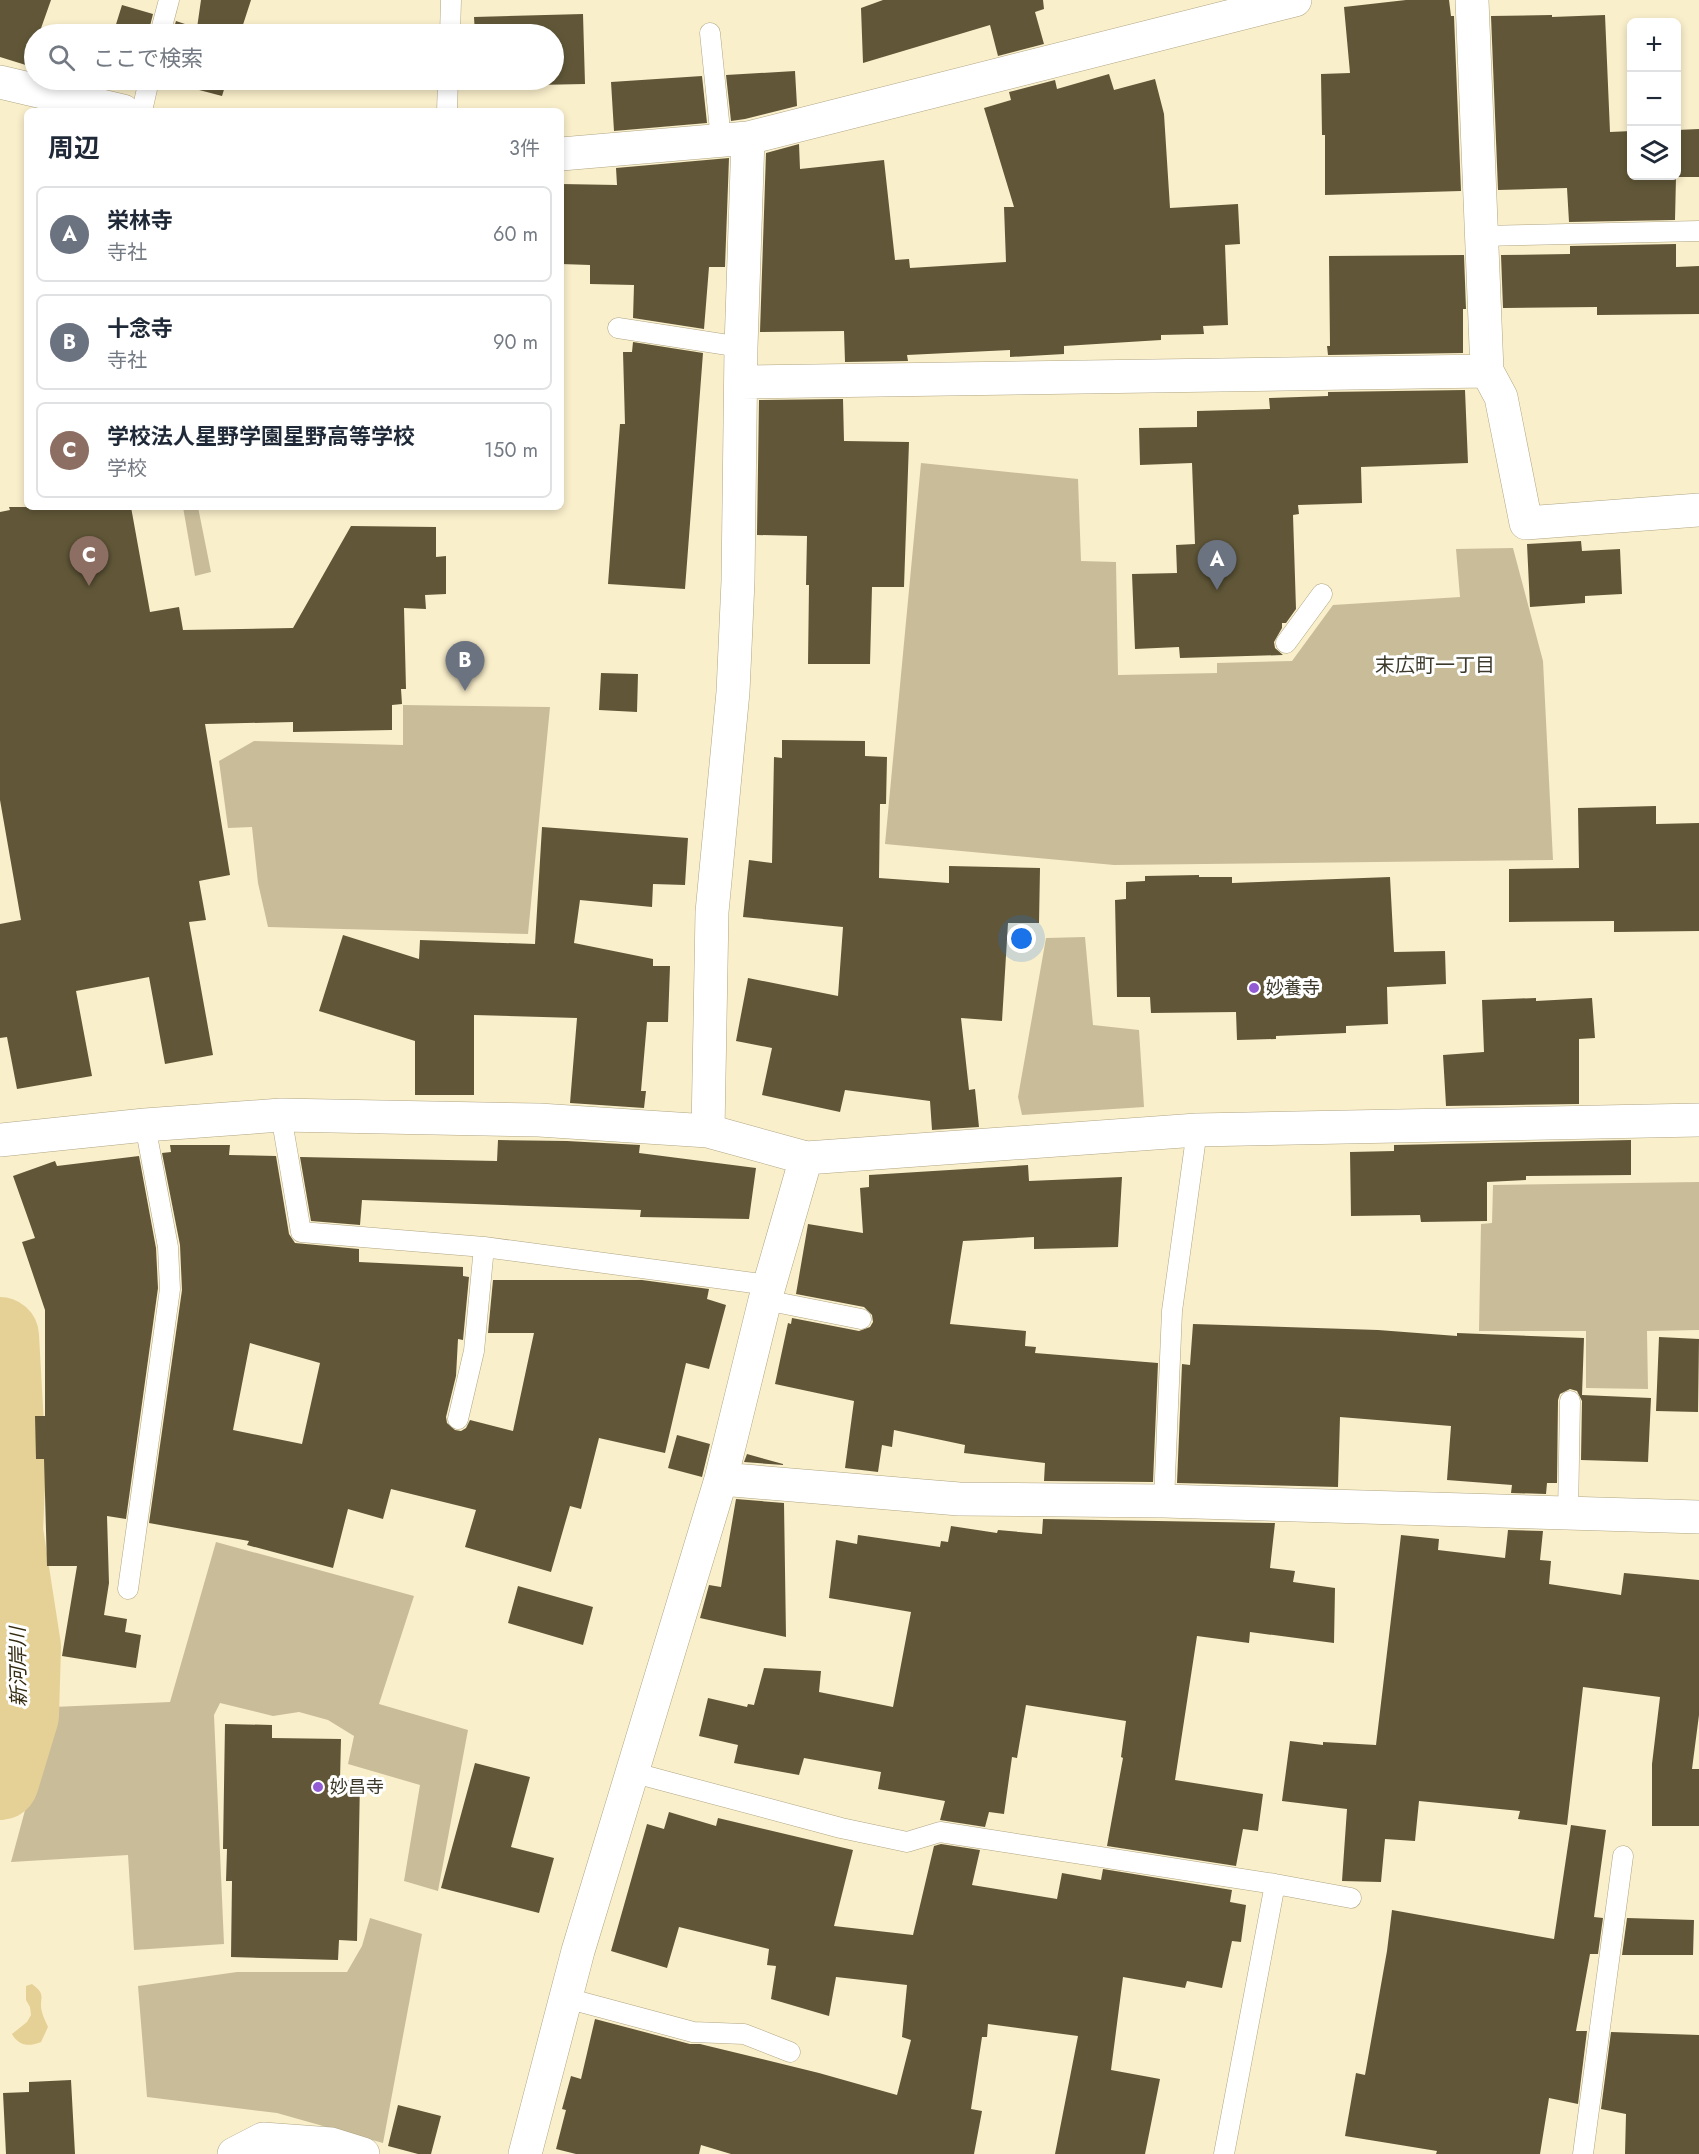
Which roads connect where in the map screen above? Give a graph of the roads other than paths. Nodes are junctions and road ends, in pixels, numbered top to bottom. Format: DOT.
graph roads {
  1 [pos="169,0"];
  2 [pos="451,0"];
  3 [pos="1295,0"];
  4 [pos="1472,0"];
  5 [pos="163,24"];
  6 [pos="450,24"];
  7 [pos="710,33"];
  8 [pos="0,82"];
  9 [pos="24,88"];
  10 [pos="34,90"];
  11 [pos="147,90"];
  12 [pos="448,90"];
  13 [pos="110,108"];
  14 [pos="143,108"];
  15 [pos="447,108"];
  16 [pos="735,139"];
  17 [pos="564,154"];
  18 [pos="1699,231"];
  19 [pos="1482,236"];
  20 [pos="618,328"];
  21 [pos="741,347"];
  22 [pos="1487,371"];
  23 [pos="741,382"];
  24 [pos="1699,510"];
  25 [pos="1322,594"];
  26 [pos="1286,643"];
  27 [pos="281,1115"];
  28 [pos="1699,1120"];
  29 [pos="145,1125"];
  30 [pos="1197,1130"];
  31 [pos="708,1131"];
  32 [pos="0,1140"];
  33 [pos="806,1158"];
  34 [pos="484,1247"];
  35 [pos="767,1293"];
  36 [pos="861,1319"];
  37 [pos="1570,1401"];
  38 [pos="458,1419"];
  39 [pos="721,1479"];
  40 [pos="1164,1501"];
  41 [pos="1568,1514"];
  42 [pos="1699,1517"];
  43 [pos="128,1589"];
  44 [pos="631,1772"];
  45 [pos="1623,1856"];
  46 [pos="1275,1884"];
  47 [pos="1351,1898"];
  48 [pos="566,1998"];
  49 [pos="790,2052"];
  50 [pos="234,2154"];
  51 [pos="363,2154"];
  52 [pos="525,2154"];
  53 [pos="1224,2154"];
  54 [pos="1583,2154"];
  1 -- 5 [label="lane"];
  2 -- 6 [label="lane"];
  3 -- 16 [label="street"];
  4 -- 19 [label="street"];
  7 -- 16 [label="lane"];
  8 -- 9 [label="street"];
  10 -- 13 [label="street"];
  11 -- 14 [label="lane"];
  12 -- 15 [label="lane"];
  16 -- 17 [label="street"];
  16 -- 21 [label="street"];
  18 -- 19 [label="lane"];
  19 -- 22 [label="street"];
  20 -- 21 [label="lane"];
  21 -- 23 [label="street"];
  22 -- 23 [label="street"];
  22 -- 24 [label="street"];
  23 -- 31 [label="street"];
  25 -- 26 [label="lane"];
  27 -- 29 [label="street"];
  27 -- 31 [label="street"];
  27 -- 34 [label="lane"];
  28 -- 30 [label="street"];
  29 -- 32 [label="street"];
  29 -- 43 [label="lane"];
  30 -- 33 [label="street"];
  30 -- 40 [label="lane"];
  31 -- 33 [label="street"];
  33 -- 35 [label="street"];
  34 -- 35 [label="lane"];
  34 -- 38 [label="lane"];
  35 -- 36 [label="lane"];
  35 -- 39 [label="street"];
  37 -- 41 [label="lane"];
  39 -- 40 [label="street"];
  39 -- 44 [label="street"];
  40 -- 41 [label="street"];
  41 -- 42 [label="street"];
  44 -- 46 [label="lane"];
  44 -- 48 [label="street"];
  45 -- 54 [label="lane"];
  46 -- 47 [label="lane"];
  46 -- 53 [label="lane"];
  48 -- 49 [label="lane"];
  48 -- 52 [label="street"];
  50 -- 51 [label="street"];
}
